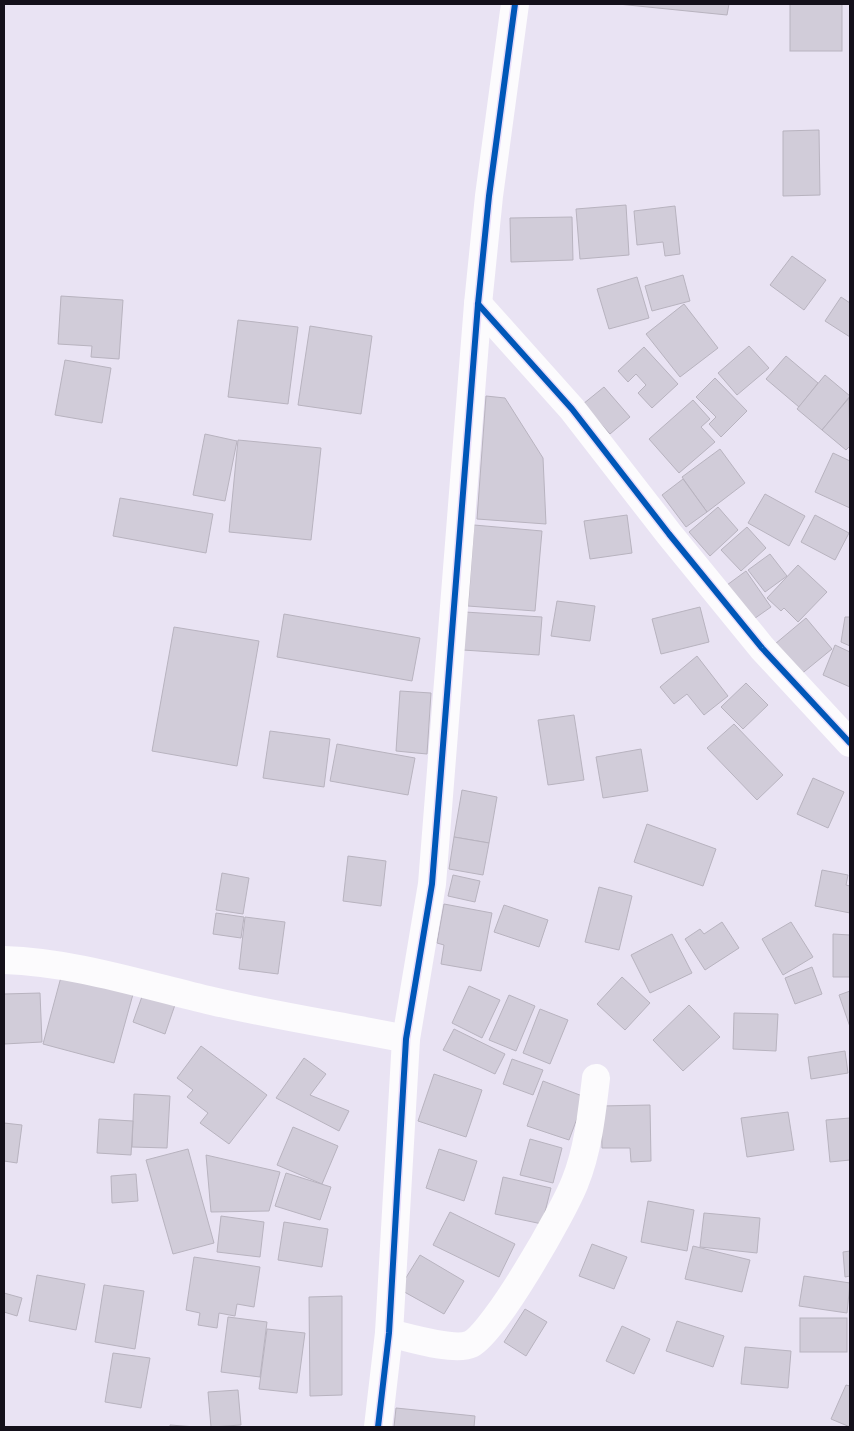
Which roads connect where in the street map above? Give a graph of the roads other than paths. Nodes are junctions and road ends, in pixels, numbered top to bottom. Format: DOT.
graph roads {
  1 [pos="516,4"];
  2 [pos="478,304"];
  3 [pos="850,743"];
  4 [pos="4,960"];
  5 [pos="406,1039"];
  6 [pos="596,1078"];
  7 [pos="389,1333"];
  8 [pos="378,1427"];
  1 -- 2 [label="street"];
  2 -- 3 [label="street"];
  2 -- 5 [label="street"];
  4 -- 5 [label="street"];
  5 -- 7 [label="street"];
  6 -- 7 [label="street"];
  7 -- 8 [label="street"];
}
